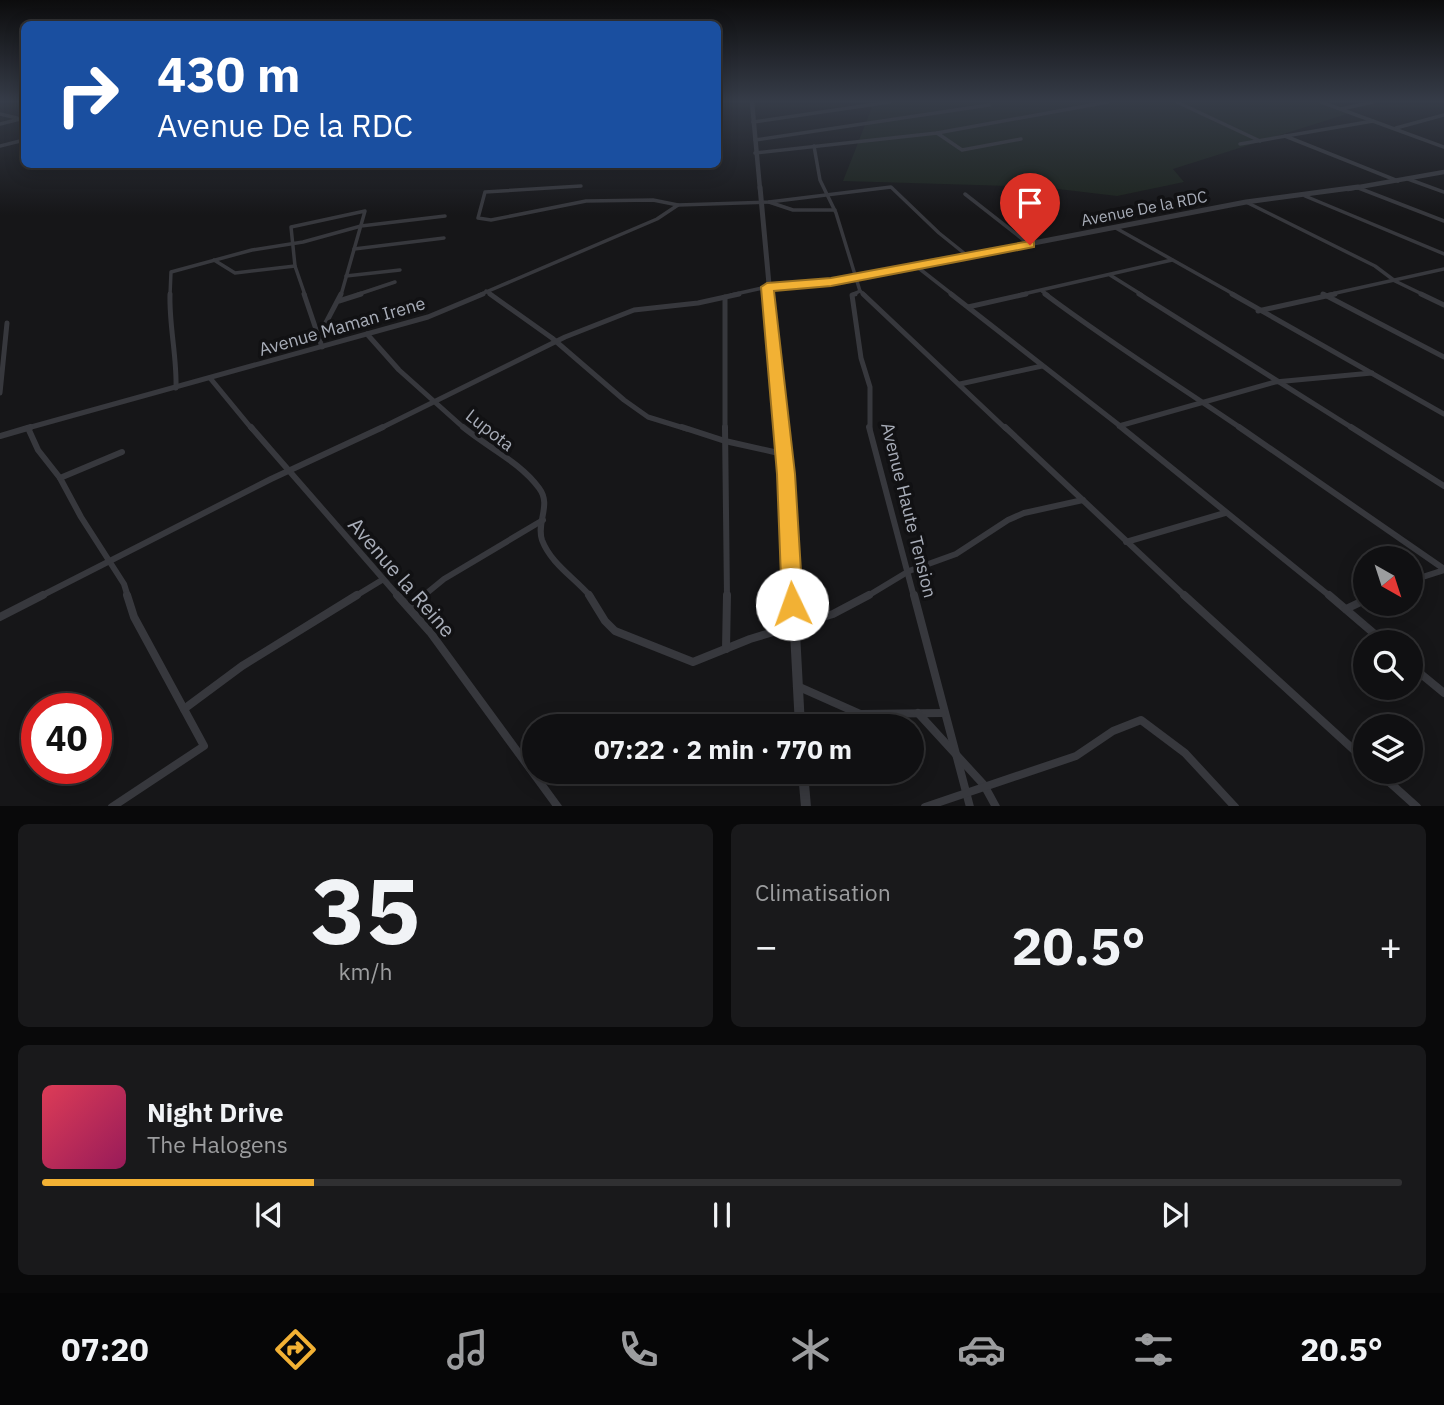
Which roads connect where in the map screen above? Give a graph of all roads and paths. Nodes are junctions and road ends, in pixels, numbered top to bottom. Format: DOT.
graph roads {
  1 [pos="755,139"];
  2 [pos="874,140"];
  3 [pos="947,140"];
  4 [pos="1018,140"];
  5 [pos="1256,140"];
  6 [pos="1266,140"];
  7 [pos="1294,140"];
  8 [pos="1427,140"];
  9 [pos="21,141"];
  10 [pos="1259,141"];
  11 [pos="1240,144"];
  12 [pos="0,146"];
  13 [pos="814,146"];
  14 [pos="1444,146"];
  15 [pos="755,153"];
  16 [pos="1444,172"];
  17 [pos="1408,179"];
  18 [pos="1398,181"];
  19 [pos="581,186"];
  20 [pos="1356,187"];
  21 [pos="1444,192"];
  22 [pos="965,194"];
  23 [pos="1305,196"];
  24 [pos="827,197"];
  25 [pos="1246,202"];
  26 [pos="764,204"];
  27 [pos="678,205"];
  28 [pos="781,208"];
  29 [pos="835,210"];
  30 [pos="445,216"];
  31 [pos="1444,221"];
  32 [pos="361,226"];
  33 [pos="291,227"];
  34 [pos="1114,227"];
  35 [pos="443,238"];
  36 [pos="293,244"];
  37 [pos="1030,245"];
  38 [pos="354,248"];
  39 [pos="1444,254"];
  40 [pos="969,257"];
  41 [pos="214,260"];
  42 [pos="1172,260"];
  43 [pos="295,266"];
  44 [pos="916,266"];
  45 [pos="1444,269"];
  46 [pos="400,270"];
  47 [pos="1110,275"];
  48 [pos="346,276"];
  49 [pos="854,277"];
  50 [pos="1395,281"];
  51 [pos="394,282"];
  52 [pos="767,287"];
  53 [pos="486,291"];
  54 [pos="860,291"];
  55 [pos="1042,291"];
  56 [pos="1323,294"];
  57 [pos="725,297"];
  58 [pos="339,301"];
  59 [pos="1444,305"];
  60 [pos="968,307"];
  61 [pos="1258,311"];
  62 [pos="7,323"];
  63 [pos="538,328"];
  64 [pos="367,334"];
  65 [pos="319,336"];
  66 [pos="556,341"];
  67 [pos="322,347"];
  68 [pos="1444,357"];
  69 [pos="1042,366"];
  70 [pos="1372,373"];
  71 [pos="210,378"];
  72 [pos="1275,382"];
  73 [pos="960,384"];
  74 [pos="176,388"];
  75 [pos="0,393"];
  76 [pos="433,401"];
  77 [pos="1203,402"];
  78 [pos="1444,414"];
  79 [pos="1119,426"];
  80 [pos="28,428"];
  81 [pos="0,436"];
  82 [pos="725,441"];
  83 [pos="122,453"];
  84 [pos="783,454"];
  85 [pos="288,472"];
  86 [pos="60,478"];
  87 [pos="1444,486"];
  88 [pos="1083,500"];
  89 [pos="1225,513"];
  90 [pos="544,520"];
  91 [pos="1126,542"];
  92 [pos="108,561"];
  93 [pos="1444,569"];
  94 [pos="909,571"];
  95 [pos="1423,576"];
  96 [pos="382,580"];
  97 [pos="1353,606"];
  98 [pos="409,608"];
  99 [pos="1346,609"];
  100 [pos="0,617"];
  101 [pos="793,628"];
  102 [pos="1370,630"];
  103 [pos="726,649"];
  104 [pos="1423,676"];
  105 [pos="797,686"];
  106 [pos="1444,693"];
  107 [pos="184,709"];
  108 [pos="918,712"];
  109 [pos="943,713"];
  110 [pos="799,714"];
  111 [pos="1353,749"];
  112 [pos="953,753"];
  113 [pos="804,784"];
  114 [pos="1391,784"];
  115 [pos="984,785"];
  116 [pos="966,791"];
  117 [pos="114,806"];
  118 [pos="557,806"];
  119 [pos="806,806"];
  120 [pos="928,806"];
  121 [pos="970,806"];
  122 [pos="995,806"];
  123 [pos="1235,806"];
  124 [pos="1416,806"];
  1 -- 15 [label="street"];
  2 -- 13 [label="street"];
  3 -- 4 [label="street"];
  5 -- 10 [label="street"];
  6 -- 10 [label="street"];
  7 -- 18 [label="street"];
  8 -- 14 [label="street"];
  9 -- 12 [label="street"];
  10 -- 11 [label="street"];
  13 -- 15 [label="street"];
  13 -- 24 [label="street"];
  15 -- 26 [label="street"];
  16 -- 17 [label="street, Avenue De la RDC"];
  17 -- 18 [label="street, Avenue De la RDC"];
  17 -- 21 [label="street"];
  18 -- 20 [label="street, Avenue De la RDC"];
  19 -- 27 [label="street"];
  20 -- 23 [label="street, Avenue De la RDC"];
  20 -- 31 [label="street"];
  22 -- 37 [label="street"];
  23 -- 25 [label="street, Avenue De la RDC"];
  23 -- 39 [label="street"];
  24 -- 26 [label="street"];
  24 -- 29 [label="street"];
  24 -- 40 [label="street"];
  25 -- 34 [label="street, Avenue De la RDC"];
  25 -- 50 [label="street"];
  26 -- 27 [label="street"];
  26 -- 28 [label="street"];
  26 -- 28 [label="street"];
  26 -- 52 [label="street"];
  27 -- 53 [label="street, Avenue Maman Irene"];
  28 -- 29 [label="street"];
  29 -- 49 [label="street"];
  30 -- 32 [label="street"];
  32 -- 33 [label="street"];
  32 -- 36 [label="street"];
  32 -- 38 [label="street"];
  33 -- 36 [label="street"];
  34 -- 37 [label="street, Avenue De la RDC"];
  34 -- 42 [label="street"];
  35 -- 38 [label="street"];
  36 -- 41 [label="street"];
  36 -- 43 [label="street"];
  37 -- 40 [label="street, Avenue De la RDC"];
  38 -- 48 [label="street"];
  40 -- 44 [label="street, Avenue De la RDC"];
  41 -- 43 [label="street"];
  41 -- 74 [label="street"];
  42 -- 47 [label="street"];
  42 -- 61 [label="street"];
  43 -- 65 [label="street"];
  44 -- 49 [label="street, Avenue De la RDC"];
  44 -- 60 [label="street"];
  45 -- 50 [label="street"];
  46 -- 48 [label="street"];
  47 -- 55 [label="street"];
  47 -- 72 [label="street"];
  48 -- 58 [label="street"];
  49 -- 52 [label="street, Avenue De la RDC"];
  49 -- 54 [label="street"];
  50 -- 56 [label="street"];
  50 -- 59 [label="street"];
  51 -- 58 [label="street"];
  52 -- 57 [label="street"];
  52 -- 84 [label="street"];
  53 -- 63 [label="street"];
  53 -- 64 [label="street, Avenue Maman Irene"];
  54 -- 73 [label="street"];
  54 -- 94 [label="street, Avenue Haute Tension"];
  55 -- 60 [label="street"];
  55 -- 77 [label="street"];
  56 -- 61 [label="street"];
  56 -- 68 [label="street"];
  57 -- 66 [label="street"];
  57 -- 82 [label="street"];
  58 -- 65 [label="street"];
  60 -- 69 [label="street"];
  61 -- 70 [label="street"];
  62 -- 75 [label="street"];
  63 -- 66 [label="street"];
  64 -- 67 [label="street, Avenue Maman Irene"];
  64 -- 76 [label="street, Lupota"];
  65 -- 67 [label="street"];
  66 -- 76 [label="street"];
  66 -- 82 [label="street"];
  67 -- 71 [label="street, Avenue Maman Irene"];
  69 -- 73 [label="street"];
  69 -- 79 [label="street"];
  70 -- 72 [label="street"];
  70 -- 78 [label="street"];
  71 -- 74 [label="street, Avenue Maman Irene"];
  71 -- 85 [label="street, Avenue la Reine"];
  72 -- 77 [label="street"];
  72 -- 87 [label="street"];
  73 -- 88 [label="street"];
  74 -- 80 [label="street, Avenue Maman Irene"];
  76 -- 85 [label="street"];
  76 -- 90 [label="street, Lupota"];
  77 -- 79 [label="street"];
  77 -- 93 [label="street"];
  79 -- 89 [label="street"];
  80 -- 81 [label="street, Avenue Maman Irene"];
  80 -- 86 [label="street"];
  82 -- 84 [label="street"];
  82 -- 103 [label="street"];
  83 -- 86 [label="street"];
  84 -- 101 [label="street"];
  85 -- 92 [label="street"];
  85 -- 96 [label="street, Avenue la Reine"];
  86 -- 92 [label="street"];
  88 -- 91 [label="street"];
  88 -- 94 [label="street, Lupota"];
  89 -- 91 [label="street"];
  89 -- 99 [label="street"];
  90 -- 98 [label="street"];
  90 -- 103 [label="street, Lupota"];
  91 -- 111 [label="street"];
  92 -- 100 [label="street"];
  92 -- 107 [label="street"];
  93 -- 95 [label="street"];
  94 -- 101 [label="street, Lupota"];
  94 -- 109 [label="street, Avenue Haute Tension"];
  96 -- 98 [label="street, Avenue la Reine"];
  96 -- 107 [label="street"];
  97 -- 99 [label="street"];
  98 -- 118 [label="street, Avenue la Reine"];
  99 -- 102 [label="street"];
  101 -- 103 [label="street, Lupota"];
  101 -- 105 [label="street"];
  104 -- 106 [label="street"];
  105 -- 108 [label="street"];
  105 -- 110 [label="street"];
  107 -- 117 [label="street"];
  108 -- 109 [label="street"];
  108 -- 112 [label="street"];
  109 -- 112 [label="street, Avenue Haute Tension"];
  112 -- 115 [label="street"];
  112 -- 116 [label="street, Avenue Haute Tension"];
  113 -- 119 [label="street"];
  114 -- 124 [label="street"];
  115 -- 116 [label="street"];
  115 -- 122 [label="street"];
  115 -- 123 [label="street"];
  116 -- 120 [label="street"];
  116 -- 121 [label="street, Avenue Haute Tension"];
}
